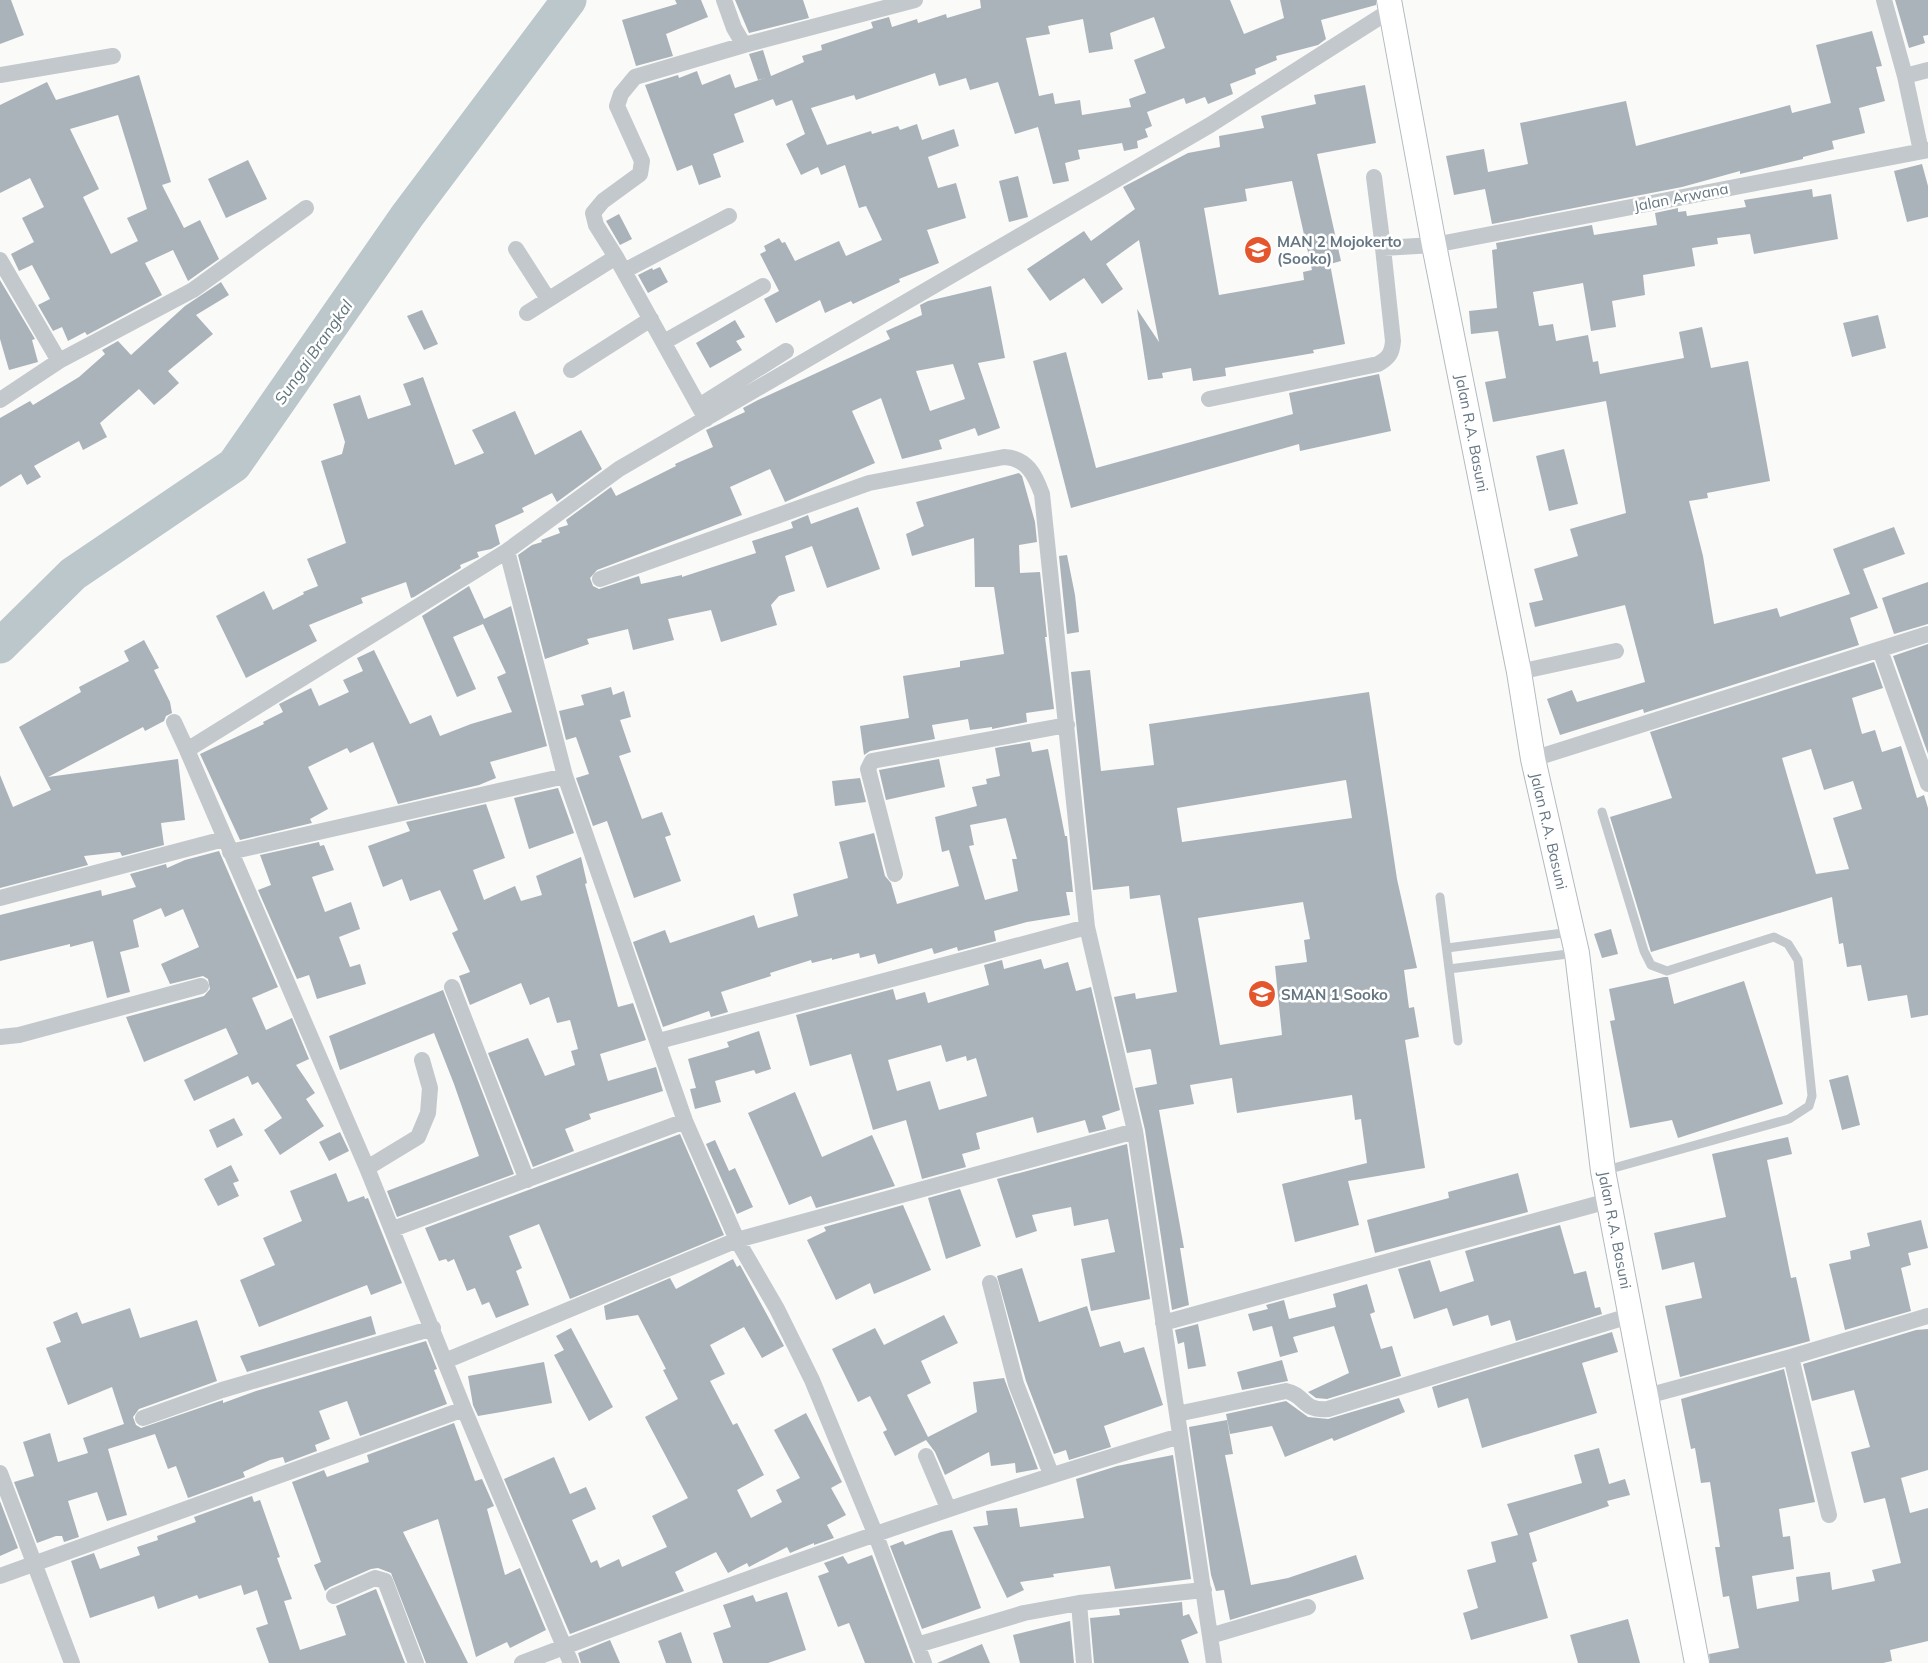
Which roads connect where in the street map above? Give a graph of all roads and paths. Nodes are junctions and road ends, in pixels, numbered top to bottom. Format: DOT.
graph roads {
  1 [pos="724,0"];
  2 [pos="915,0"];
  3 [pos="1884,0"];
  4 [pos="1390,5"];
  5 [pos="744,45"];
  6 [pos="113,56"];
  7 [pos="1928,70"];
  8 [pos="0,75"];
  9 [pos="1905,76"];
  10 [pos="1925,150"];
  11 [pos="1374,177"];
  12 [pos="306,208"];
  13 [pos="729,216"];
  14 [pos="1434,245"];
  15 [pos="1383,248"];
  16 [pos="516,249"];
  17 [pos="0,260"];
  18 [pos="620,264"];
  19 [pos="763,286"];
  20 [pos="548,300"];
  21 [pos="527,313"];
  22 [pos="651,319"];
  23 [pos="664,342"];
  24 [pos="786,351"];
  25 [pos="59,362"];
  26 [pos="570,370"];
  27 [pos="1209,399"];
  28 [pos="0,400"];
  29 [pos="703,412"];
  30 [pos="507,551"];
  31 [pos="600,579"];
  32 [pos="1928,634"];
  33 [pos="1880,650"];
  34 [pos="1616,651"];
  35 [pos="1519,672"];
  36 [pos="174,722"];
  37 [pos="1067,725"];
  38 [pos="187,750"];
  39 [pos="1533,759"];
  40 [pos="565,776"];
  41 [pos="1928,784"];
  42 [pos="1602,812"];
  43 [pos="227,846"];
  44 [pos="895,874"];
  45 [pos="1440,897"];
  46 [pos="0,898"];
  47 [pos="1087,927"];
  48 [pos="1575,942"];
  49 [pos="1447,948"];
  50 [pos="1449,969"];
  51 [pos="201,986"];
  52 [pos="452,987"];
  53 [pos="0,1037"];
  54 [pos="659,1041"];
  55 [pos="1458,1041"];
  56 [pos="422,1060"];
  57 [pos="685,1121"];
  58 [pos="1135,1131"];
  59 [pos="367,1168"];
  60 [pos="1603,1171"];
  61 [pos="526,1180"];
  62 [pos="1608,1201"];
  63 [pos="393,1229"];
  64 [pos="737,1240"];
  65 [pos="990,1283"];
  66 [pos="1632,1315"];
  67 [pos="1928,1316"];
  68 [pos="1163,1323"];
  69 [pos="433,1328"];
  70 [pos="1791,1357"];
  71 [pos="445,1361"];
  72 [pos="1647,1396"];
  73 [pos="464,1409"];
  74 [pos="1177,1414"];
  75 [pos="142,1418"];
  76 [pos="1180,1436"];
  77 [pos="926,1456"];
  78 [pos="0,1474"];
  79 [pos="1051,1474"];
  80 [pos="948,1508"];
  81 [pos="1829,1515"];
  82 [pos="875,1533"];
  83 [pos="34,1565"];
  84 [pos="0,1576"];
  85 [pos="1204,1590"];
  86 [pos="334,1596"];
  87 [pos="1079,1603"];
  88 [pos="1308,1607"];
  89 [pos="1210,1636"];
  90 [pos="917,1645"];
  91 [pos="565,1647"];
  92 [pos="72,1663"];
  93 [pos="416,1663"];
  94 [pos="522,1663"];
  95 [pos="571,1663"];
  96 [pos="924,1663"];
  97 [pos="1084,1663"];
  98 [pos="1214,1663"];
  99 [pos="1697,1663"];
  1 -- 5 [label="street"];
  2 -- 5 [label="street"];
  3 -- 9 [label="street"];
  4 -- 14 [label="main road, Jalan R.A. Basuni"];
  4 -- 29 [label="street"];
  5 -- 18 [label="street"];
  6 -- 8 [label="street"];
  7 -- 9 [label="street"];
  9 -- 10 [label="street"];
  10 -- 14 [label="street, Jalan Arwana"];
  11 -- 15 [label="street"];
  12 -- 25 [label="street"];
  13 -- 18 [label="street"];
  14 -- 15 [label="street, Jalan Arwana"];
  14 -- 35 [label="main road, Jalan R.A. Basuni"];
  15 -- 27 [label="street"];
  16 -- 20 [label="street"];
  17 -- 25 [label="street"];
  18 -- 20 [label="street"];
  18 -- 22 [label="street"];
  19 -- 23 [label="street"];
  20 -- 21 [label="street"];
  22 -- 23 [label="street"];
  22 -- 26 [label="street"];
  23 -- 29 [label="street"];
  24 -- 29 [label="street"];
  25 -- 28 [label="street"];
  29 -- 30 [label="street"];
  30 -- 38 [label="street"];
  30 -- 40 [label="street"];
  31 -- 37 [label="street"];
  32 -- 33 [label="street"];
  33 -- 39 [label="street"];
  33 -- 41 [label="street"];
  34 -- 35 [label="street"];
  35 -- 39 [label="main road, Jalan R.A. Basuni"];
  36 -- 38 [label="street"];
  37 -- 44 [label="street"];
  37 -- 47 [label="street"];
  38 -- 43 [label="street"];
  39 -- 48 [label="main road, Jalan R.A. Basuni"];
  40 -- 43 [label="street"];
  40 -- 54 [label="street"];
  42 -- 60 [label="lane"];
  43 -- 46 [label="street"];
  43 -- 59 [label="street"];
  45 -- 49 [label="lane"];
  47 -- 54 [label="street"];
  47 -- 58 [label="street"];
  48 -- 49 [label="lane"];
  48 -- 50 [label="lane"];
  48 -- 60 [label="main road, Jalan R.A. Basuni"];
  49 -- 50 [label="lane"];
  50 -- 55 [label="lane"];
  51 -- 53 [label="street"];
  52 -- 61 [label="street"];
  54 -- 57 [label="street"];
  56 -- 59 [label="street"];
  57 -- 61 [label="street"];
  57 -- 64 [label="street"];
  58 -- 64 [label="street"];
  58 -- 68 [label="street"];
  59 -- 63 [label="street"];
  60 -- 62 [label="main road, Jalan R.A. Basuni"];
  61 -- 63 [label="street"];
  62 -- 66 [label="main road, Jalan R.A. Basuni"];
  62 -- 68 [label="street"];
  63 -- 69 [label="street"];
  64 -- 71 [label="street"];
  64 -- 82 [label="street"];
  65 -- 79 [label="street"];
  66 -- 72 [label="main road, Jalan R.A. Basuni"];
  66 -- 74 [label="street"];
  67 -- 70 [label="street"];
  68 -- 74 [label="street"];
  69 -- 71 [label="street"];
  69 -- 75 [label="street"];
  70 -- 72 [label="street"];
  70 -- 81 [label="street"];
  71 -- 73 [label="street"];
  72 -- 99 [label="main road, Jalan R.A. Basuni"];
  73 -- 83 [label="street"];
  73 -- 91 [label="street"];
  74 -- 76 [label="street"];
  76 -- 79 [label="street"];
  76 -- 85 [label="street"];
  77 -- 80 [label="street"];
  78 -- 83 [label="street"];
  79 -- 80 [label="street"];
  80 -- 82 [label="street"];
  82 -- 90 [label="street"];
  82 -- 91 [label="street"];
  83 -- 84 [label="street"];
  83 -- 92 [label="street"];
  85 -- 87 [label="street"];
  85 -- 89 [label="street"];
  86 -- 93 [label="street"];
  87 -- 90 [label="street"];
  87 -- 97 [label="street"];
  88 -- 89 [label="street"];
  89 -- 98 [label="street"];
  90 -- 96 [label="street"];
  91 -- 94 [label="street"];
  91 -- 95 [label="street"];
}
